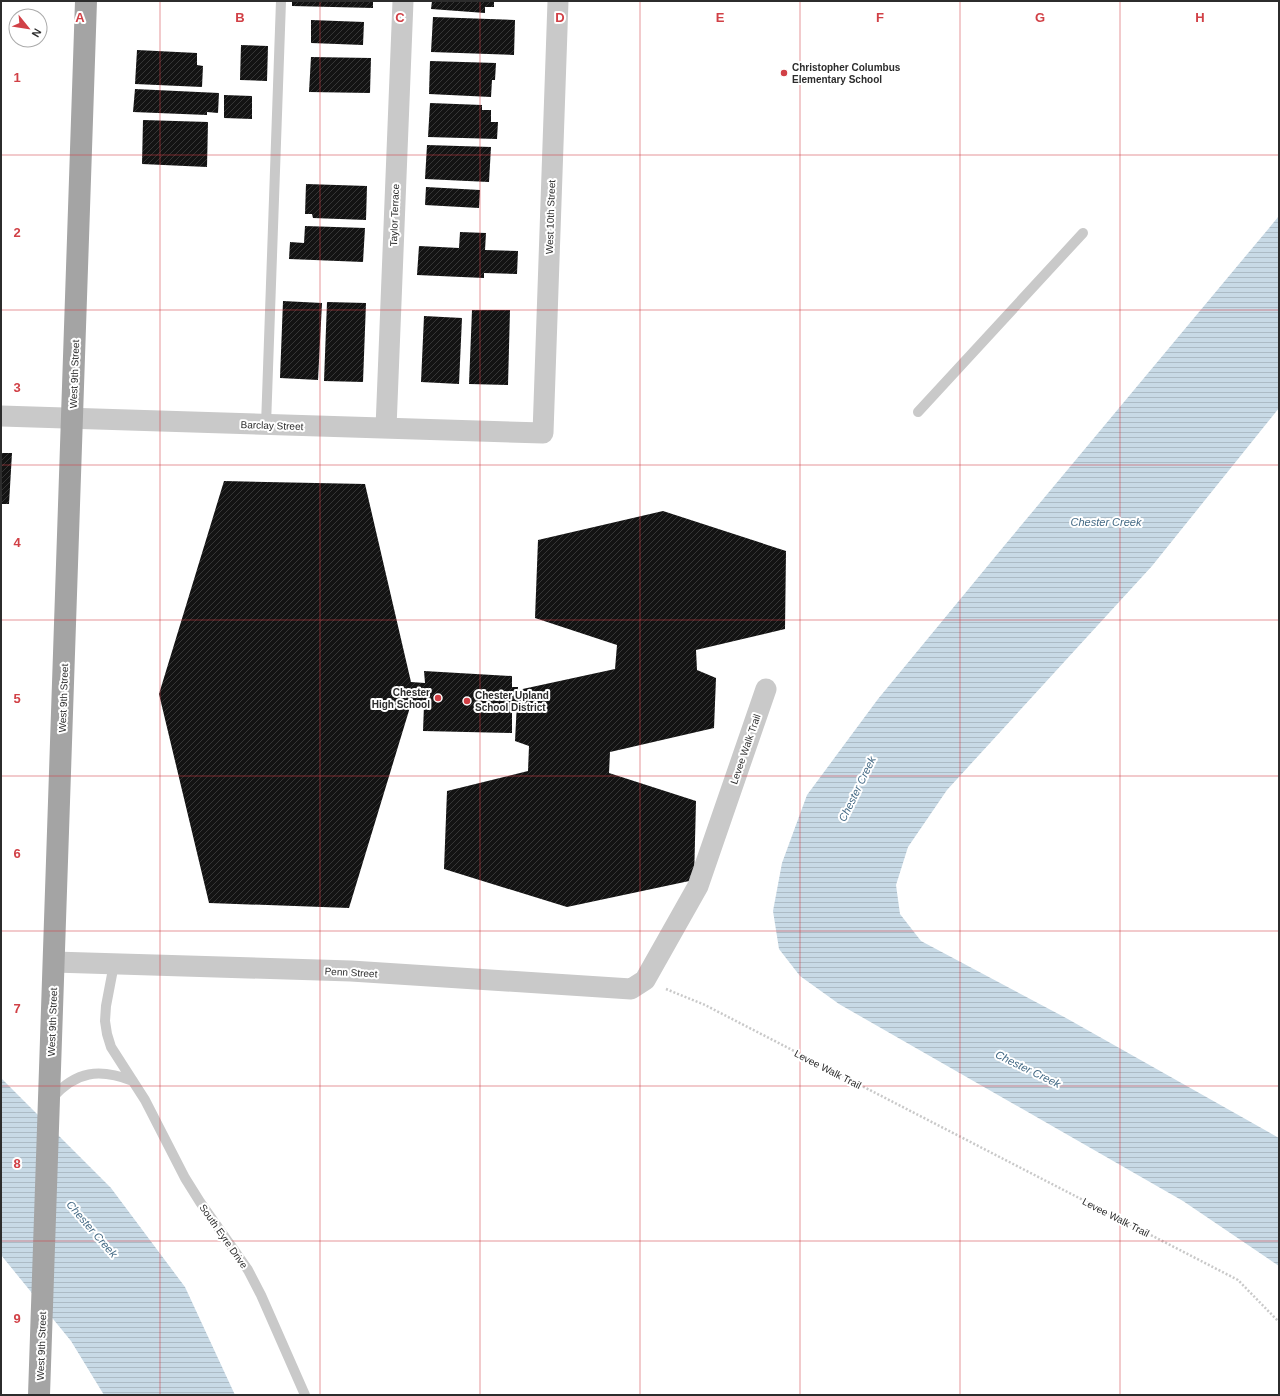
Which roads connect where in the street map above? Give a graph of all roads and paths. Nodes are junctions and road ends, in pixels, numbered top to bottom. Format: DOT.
graph roads {
  1 [pos="86,1"];
  2 [pos="281,1"];
  3 [pos="403,1"];
  4 [pos="558,1"];
  5 [pos="1083,233"];
  6 [pos="918,412"];
  7 [pos="1,416"];
  8 [pos="72,418"];
  9 [pos="266,425"];
  10 [pos="386,428"];
  11 [pos="543,434"];
  12 [pos="766,689"];
  13 [pos="54,962"];
  14 [pos="114,964"];
  15 [pos="645,980"];
  16 [pos="133,1081"];
  17 [pos="49,1101"];
  18 [pos="1279,1322"];
  19 [pos="39,1395"];
  20 [pos="305,1395"];
  1 -- 8 [label="main road, West 9th Street"];
  2 -- 9 [label="lane"];
  3 -- 10 [label="street, Taylor Terrace"];
  4 -- 11 [label="street, West 10th Street"];
  5 -- 6 [label="lane"];
  7 -- 8 [label="street, Barclay Street"];
  8 -- 9 [label="street, Barclay Street"];
  8 -- 13 [label="main road, West 9th Street"];
  9 -- 10 [label="street, Barclay Street"];
  10 -- 11 [label="street, Barclay Street"];
  12 -- 15 [label="street, Levee Walk Trail"];
  13 -- 14 [label="street, Penn Street"];
  13 -- 17 [label="main road, West 9th Street"];
  14 -- 15 [label="street, Penn Street"];
  14 -- 16 [label="lane, South Eyre Drive"];
  15 -- 18 [label="path, Levee Walk Trail"];
  16 -- 17 [label="lane"];
  16 -- 20 [label="lane, South Eyre Drive"];
  17 -- 19 [label="main road, West 9th Street"];
}
